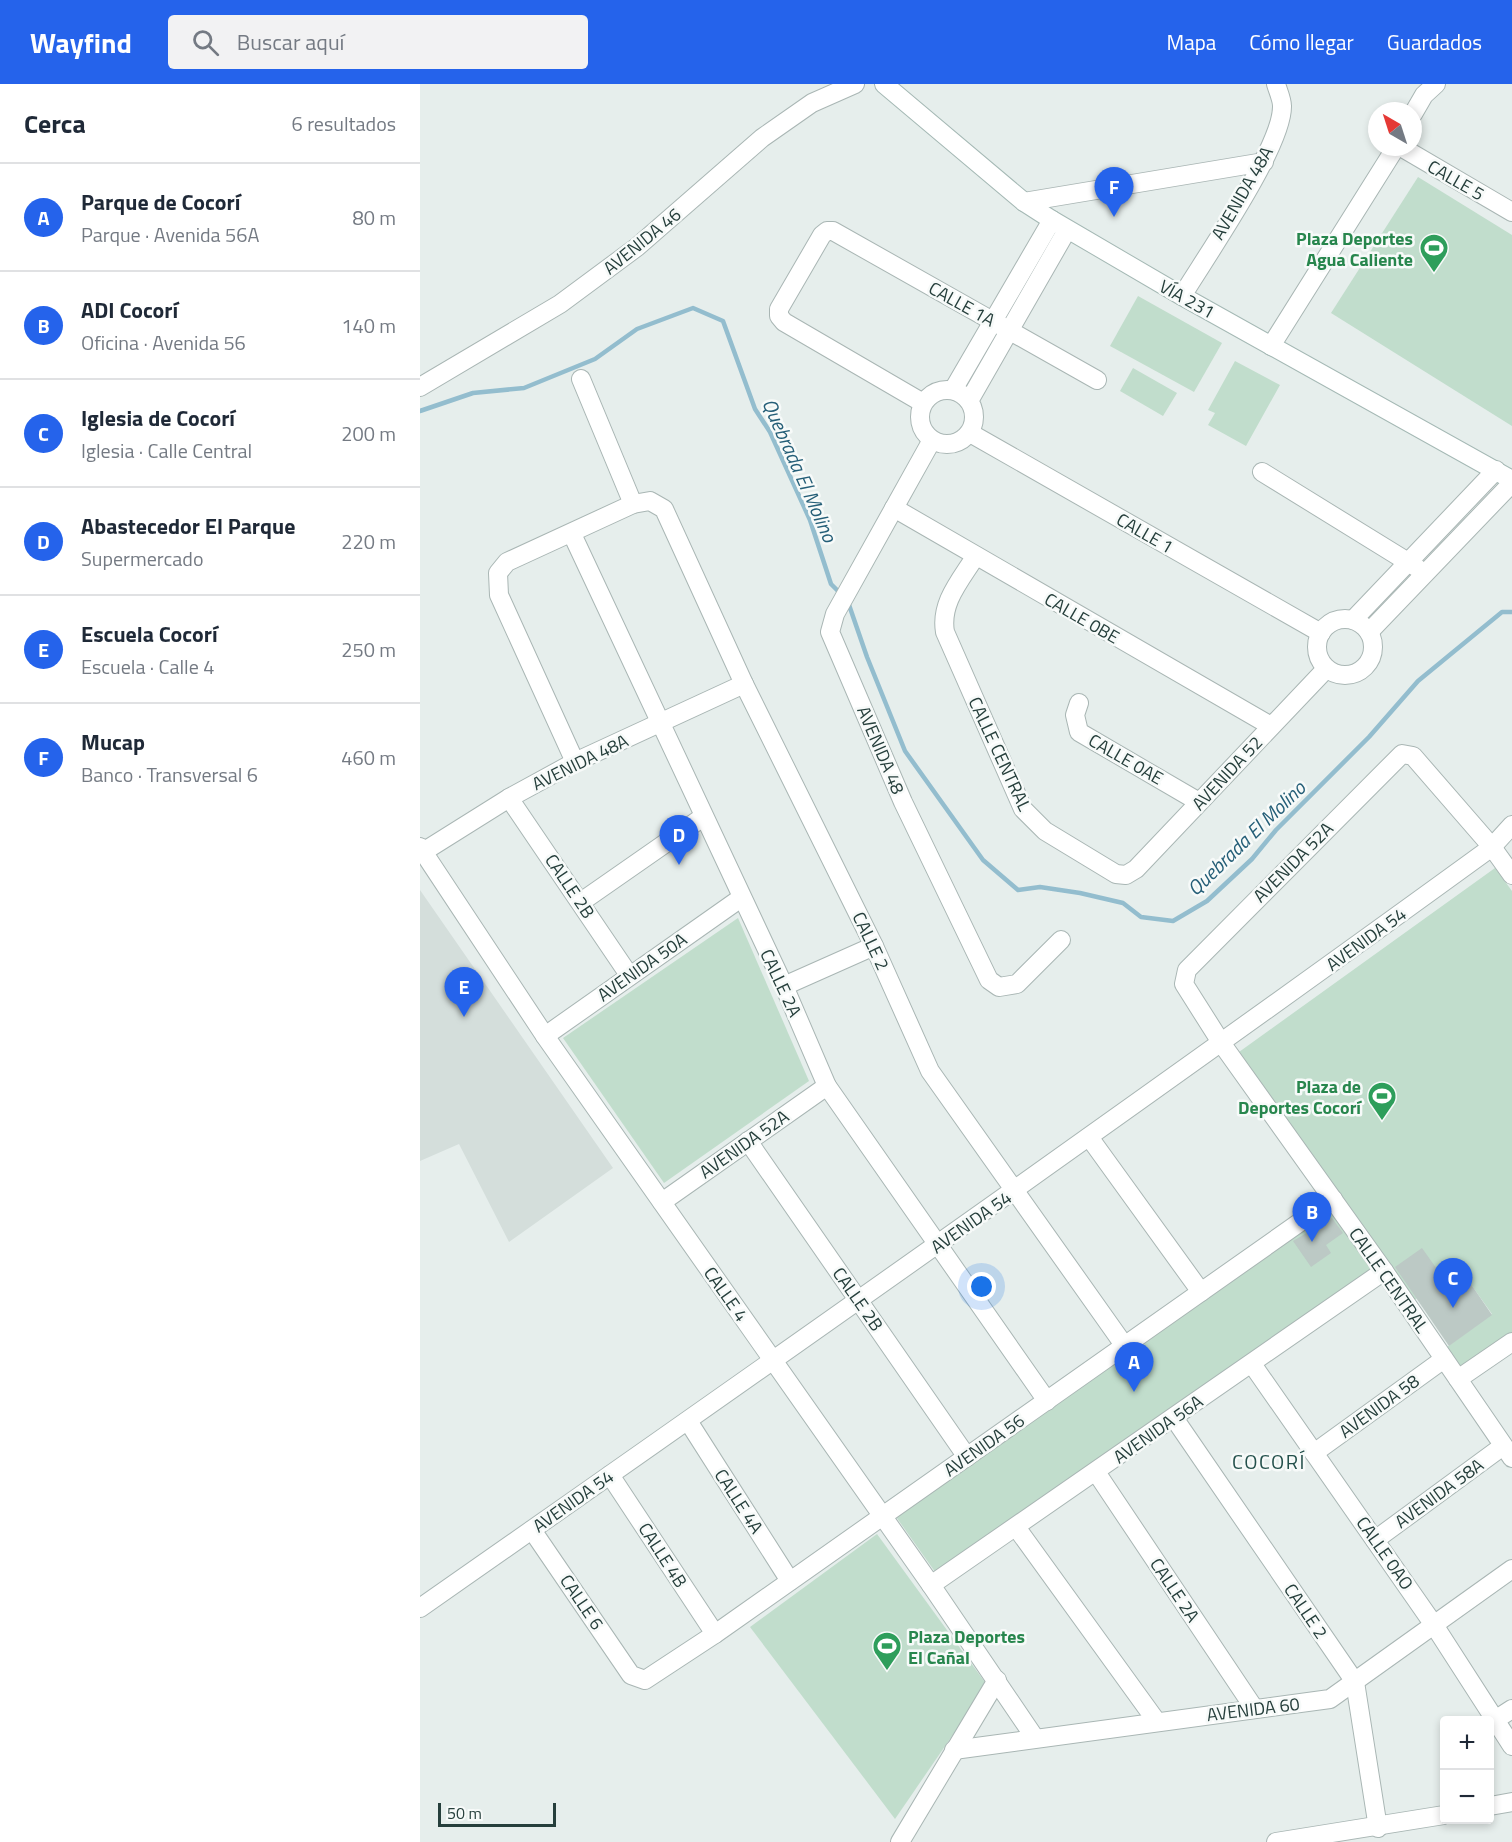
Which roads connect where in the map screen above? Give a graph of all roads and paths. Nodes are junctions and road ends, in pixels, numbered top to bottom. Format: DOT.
graph roads {
  1 [pos="855,84"];
  2 [pos="884,84"];
  3 [pos="1276,84"];
  4 [pos="1436,84"];
  5 [pos="1420,102"];
  6 [pos="1390,156"];
  7 [pos="1416,156"];
  8 [pos="1264,162"];
  9 [pos="1024,202"];
  10 [pos="1512,212"];
  11 [pos="1059,225"];
  12 [pos="1182,296"];
  13 [pos="993,322"];
  14 [pos="1010,331"];
  15 [pos="1271,346"];
  16 [pos="581,379"];
  17 [pos="1097,380"];
  18 [pos="420,387"];
  19 [pos="953,390"];
  20 [pos="969,401"];
  21 [pos="923,404"];
  22 [pos="970,433"];
  23 [pos="932,440"];
  24 [pos="1496,471"];
  25 [pos="1262,472"];
  26 [pos="1512,481"];
  27 [pos="633,504"];
  28 [pos="894,508"];
  29 [pos="572,534"];
  30 [pos="975,557"];
  31 [pos="1408,562"];
  32 [pos="1425,573"];
  33 [pos="1353,620"];
  34 [pos="1368,632"];
  35 [pos="1321,633"];
  36 [pos="1326,669"];
  37 [pos="744,684"];
  38 [pos="1079,703"];
  39 [pos="660,723"];
  40 [pos="1271,726"];
  41 [pos="575,762"];
  42 [pos="509,798"];
  43 [pos="1199,802"];
  44 [pos="703,817"];
  45 [pos="1512,825"];
  46 [pos="1492,847"];
  47 [pos="422,849"];
  48 [pos="1126,875"];
  49 [pos="1512,875"];
  50 [pos="741,898"];
  51 [pos="581,902"];
  52 [pos="1061,940"];
  53 [pos="874,946"];
  54 [pos="629,975"];
  55 [pos="1184,984"];
  56 [pos="784,986"];
  57 [pos="544,1035"];
  58 [pos="1222,1044"];
  59 [pos="827,1086"];
  60 [pos="1089,1137"];
  61 [pos="748,1141"];
  62 [pos="1014,1192"];
  63 [pos="1333,1199"];
  64 [pos="662,1202"];
  65 [pos="938,1245"];
  66 [pos="1384,1271"];
  67 [pos="1201,1292"];
  68 [pos="860,1301"];
  69 [pos="1512,1342"];
  70 [pos="1124,1345"];
  71 [pos="1444,1359"];
  72 [pos="773,1362"];
  73 [pos="1252,1364"];
  74 [pos="1458,1379"];
  75 [pos="1047,1401"];
  76 [pos="1174,1418"];
  77 [pos="688,1421"];
  78 [pos="1508,1452"];
  79 [pos="1314,1453"];
  80 [pos="967,1457"];
  81 [pos="1096,1472"];
  82 [pos="610,1475"];
  83 [pos="882,1517"];
  84 [pos="1016,1527"];
  85 [pos="532,1530"];
  86 [pos="1376,1540"];
  87 [pos="1512,1569"];
  88 [pos="790,1581"];
  89 [pos="931,1585"];
  90 [pos="420,1608"];
  91 [pos="1434,1625"];
  92 [pos="715,1634"];
  93 [pos="631,1675"];
  94 [pos="997,1680"];
  95 [pos="1355,1682"];
  96 [pos="1254,1708"];
  97 [pos="1512,1709"];
  98 [pos="1495,1720"];
  99 [pos="1157,1722"];
  100 [pos="1035,1738"];
  101 [pos="1512,1746"];
  102 [pos="954,1750"];
  103 [pos="1512,1802"];
  104 [pos="1494,1805"];
  105 [pos="1440,1816"];
  106 [pos="1378,1828"];
  107 [pos="900,1842"];
  108 [pos="1276,1842"];
  1 -- 18 [label="street, AVENIDA 46"];
  2 -- 9 [label="street, VÍA 231"];
  3 -- 8 [label="street, AVENIDA 48A"];
  4 -- 5 [label="street"];
  6 -- 15 [label="street"];
  7 -- 10 [label="street, CALLE 5"];
  8 -- 9 [label="street"];
  8 -- 12 [label="street, AVENIDA 48A"];
  9 -- 11 [label="street, VÍA 231"];
  11 -- 12 [label="street, VÍA 231"];
  11 -- 13 [label="street"];
  11 -- 14 [label="street"];
  12 -- 15 [label="street, VÍA 231"];
  13 -- 14 [label="street, CALLE 1A"];
  13 -- 19 [label="street"];
  13 -- 21 [label="street, CALLE 1A"];
  14 -- 17 [label="street, CALLE 1A"];
  14 -- 20 [label="street"];
  15 -- 24 [label="street, VÍA 231"];
  16 -- 27 [label="street"];
  19 -- 20 [label="street"];
  19 -- 21 [label="street"];
  20 -- 22 [label="street"];
  21 -- 23 [label="street"];
  22 -- 23 [label="street"];
  22 -- 35 [label="street, CALLE 1"];
  23 -- 28 [label="street, AVENIDA 48"];
  24 -- 26 [label="street, VÍA 231"];
  24 -- 31 [label="street"];
  25 -- 31 [label="street"];
  26 -- 32 [label="street"];
  27 -- 29 [label="street"];
  27 -- 37 [label="street, CALLE 2"];
  28 -- 30 [label="street, CALLE 0BE"];
  28 -- 52 [label="street, AVENIDA 48"];
  29 -- 39 [label="street, CALLE 2A"];
  29 -- 41 [label="street"];
  30 -- 40 [label="street, CALLE 0BE"];
  30 -- 48 [label="street, CALLE CENTRAL"];
  31 -- 32 [label="street"];
  31 -- 33 [label="street"];
  32 -- 34 [label="street"];
  33 -- 34 [label="street"];
  33 -- 35 [label="street"];
  34 -- 36 [label="street"];
  35 -- 36 [label="street"];
  36 -- 40 [label="street, AVENIDA 52"];
  37 -- 39 [label="street, AVENIDA 48A"];
  37 -- 53 [label="street, CALLE 2"];
  38 -- 43 [label="street, CALLE 0AE"];
  39 -- 41 [label="street, AVENIDA 48A"];
  39 -- 44 [label="street, CALLE 2A"];
  40 -- 43 [label="street, AVENIDA 52"];
  41 -- 42 [label="street, AVENIDA 48A"];
  42 -- 47 [label="street, AVENIDA 48A"];
  42 -- 51 [label="street, CALLE 2B"];
  43 -- 48 [label="street, AVENIDA 52"];
  44 -- 50 [label="street, CALLE 2A"];
  44 -- 51 [label="street"];
  45 -- 46 [label="street, AVENIDA 54"];
  46 -- 49 [label="street"];
  46 -- 55 [label="street, AVENIDA 52A"];
  46 -- 58 [label="street, AVENIDA 54"];
  47 -- 57 [label="street, CALLE 4"];
  50 -- 54 [label="street, AVENIDA 50A"];
  50 -- 56 [label="street, CALLE 2A"];
  51 -- 54 [label="street, CALLE 2B"];
  53 -- 56 [label="street"];
  53 -- 62 [label="street, CALLE 2"];
  54 -- 57 [label="street, AVENIDA 50A"];
  55 -- 58 [label="street, CALLE CENTRAL"];
  56 -- 59 [label="street, CALLE 2A"];
  57 -- 64 [label="street, CALLE 4"];
  58 -- 60 [label="street, AVENIDA 54"];
  58 -- 63 [label="street, CALLE CENTRAL"];
  59 -- 61 [label="street, AVENIDA 52A"];
  59 -- 65 [label="street, CALLE 2A"];
  60 -- 62 [label="street, AVENIDA 54"];
  60 -- 67 [label="street"];
  61 -- 64 [label="street, AVENIDA 52A"];
  61 -- 68 [label="street, CALLE 2B"];
  62 -- 65 [label="street, AVENIDA 54"];
  62 -- 70 [label="street, CALLE 2"];
  63 -- 66 [label="street, CALLE CENTRAL"];
  63 -- 67 [label="street, AVENIDA 56"];
  64 -- 72 [label="street, CALLE 4"];
  65 -- 68 [label="street, AVENIDA 54"];
  65 -- 75 [label="street, CALLE 2A"];
  66 -- 71 [label="street, CALLE CENTRAL"];
  66 -- 73 [label="street, AVENIDA 56A"];
  67 -- 70 [label="street, AVENIDA 56"];
  68 -- 72 [label="street, AVENIDA 54"];
  68 -- 80 [label="street, CALLE 2B"];
  69 -- 74 [label="street"];
  70 -- 75 [label="street, AVENIDA 56"];
  71 -- 74 [label="street, CALLE CENTRAL"];
  71 -- 79 [label="street, AVENIDA 58"];
  72 -- 77 [label="street, AVENIDA 54"];
  72 -- 83 [label="street, CALLE 4"];
  73 -- 76 [label="street, AVENIDA 56A"];
  73 -- 79 [label="street, CALLE 0AO"];
  74 -- 78 [label="street, CALLE CENTRAL"];
  75 -- 80 [label="street, AVENIDA 56"];
  76 -- 81 [label="street, AVENIDA 56A"];
  76 -- 95 [label="street, CALLE 2"];
  77 -- 82 [label="street, AVENIDA 54"];
  77 -- 88 [label="street, CALLE 4A"];
  78 -- 86 [label="street, AVENIDA 58A"];
  79 -- 86 [label="street, CALLE 0AO"];
  80 -- 83 [label="street, AVENIDA 56"];
  81 -- 84 [label="street, AVENIDA 56A"];
  81 -- 96 [label="street, CALLE 2A"];
  82 -- 85 [label="street, AVENIDA 54"];
  82 -- 92 [label="street, CALLE 4B"];
  83 -- 88 [label="street, AVENIDA 56"];
  83 -- 89 [label="street, CALLE 4"];
  84 -- 89 [label="street, AVENIDA 56A"];
  84 -- 99 [label="street"];
  85 -- 90 [label="street, AVENIDA 54"];
  85 -- 93 [label="street, CALLE 6"];
  86 -- 91 [label="street, CALLE 0AO"];
  87 -- 91 [label="street, AVENIDA 60"];
  88 -- 92 [label="street, AVENIDA 56"];
  89 -- 94 [label="street, CALLE 4"];
  91 -- 95 [label="street, AVENIDA 60"];
  91 -- 98 [label="street, CALLE 0AO"];
  92 -- 93 [label="street, AVENIDA 56"];
  94 -- 100 [label="street, CALLE 4"];
  94 -- 102 [label="street"];
  95 -- 96 [label="street, AVENIDA 60"];
  95 -- 106 [label="street, CALLE 2"];
  96 -- 99 [label="street, AVENIDA 60"];
  97 -- 98 [label="street"];
  98 -- 101 [label="street, CALLE 0AO"];
  99 -- 100 [label="street, AVENIDA 60"];
  100 -- 102 [label="street, AVENIDA 60"];
  102 -- 107 [label="street"];
  103 -- 104 [label="street"];
  105 -- 106 [label="street"];
  106 -- 108 [label="street"];
}
